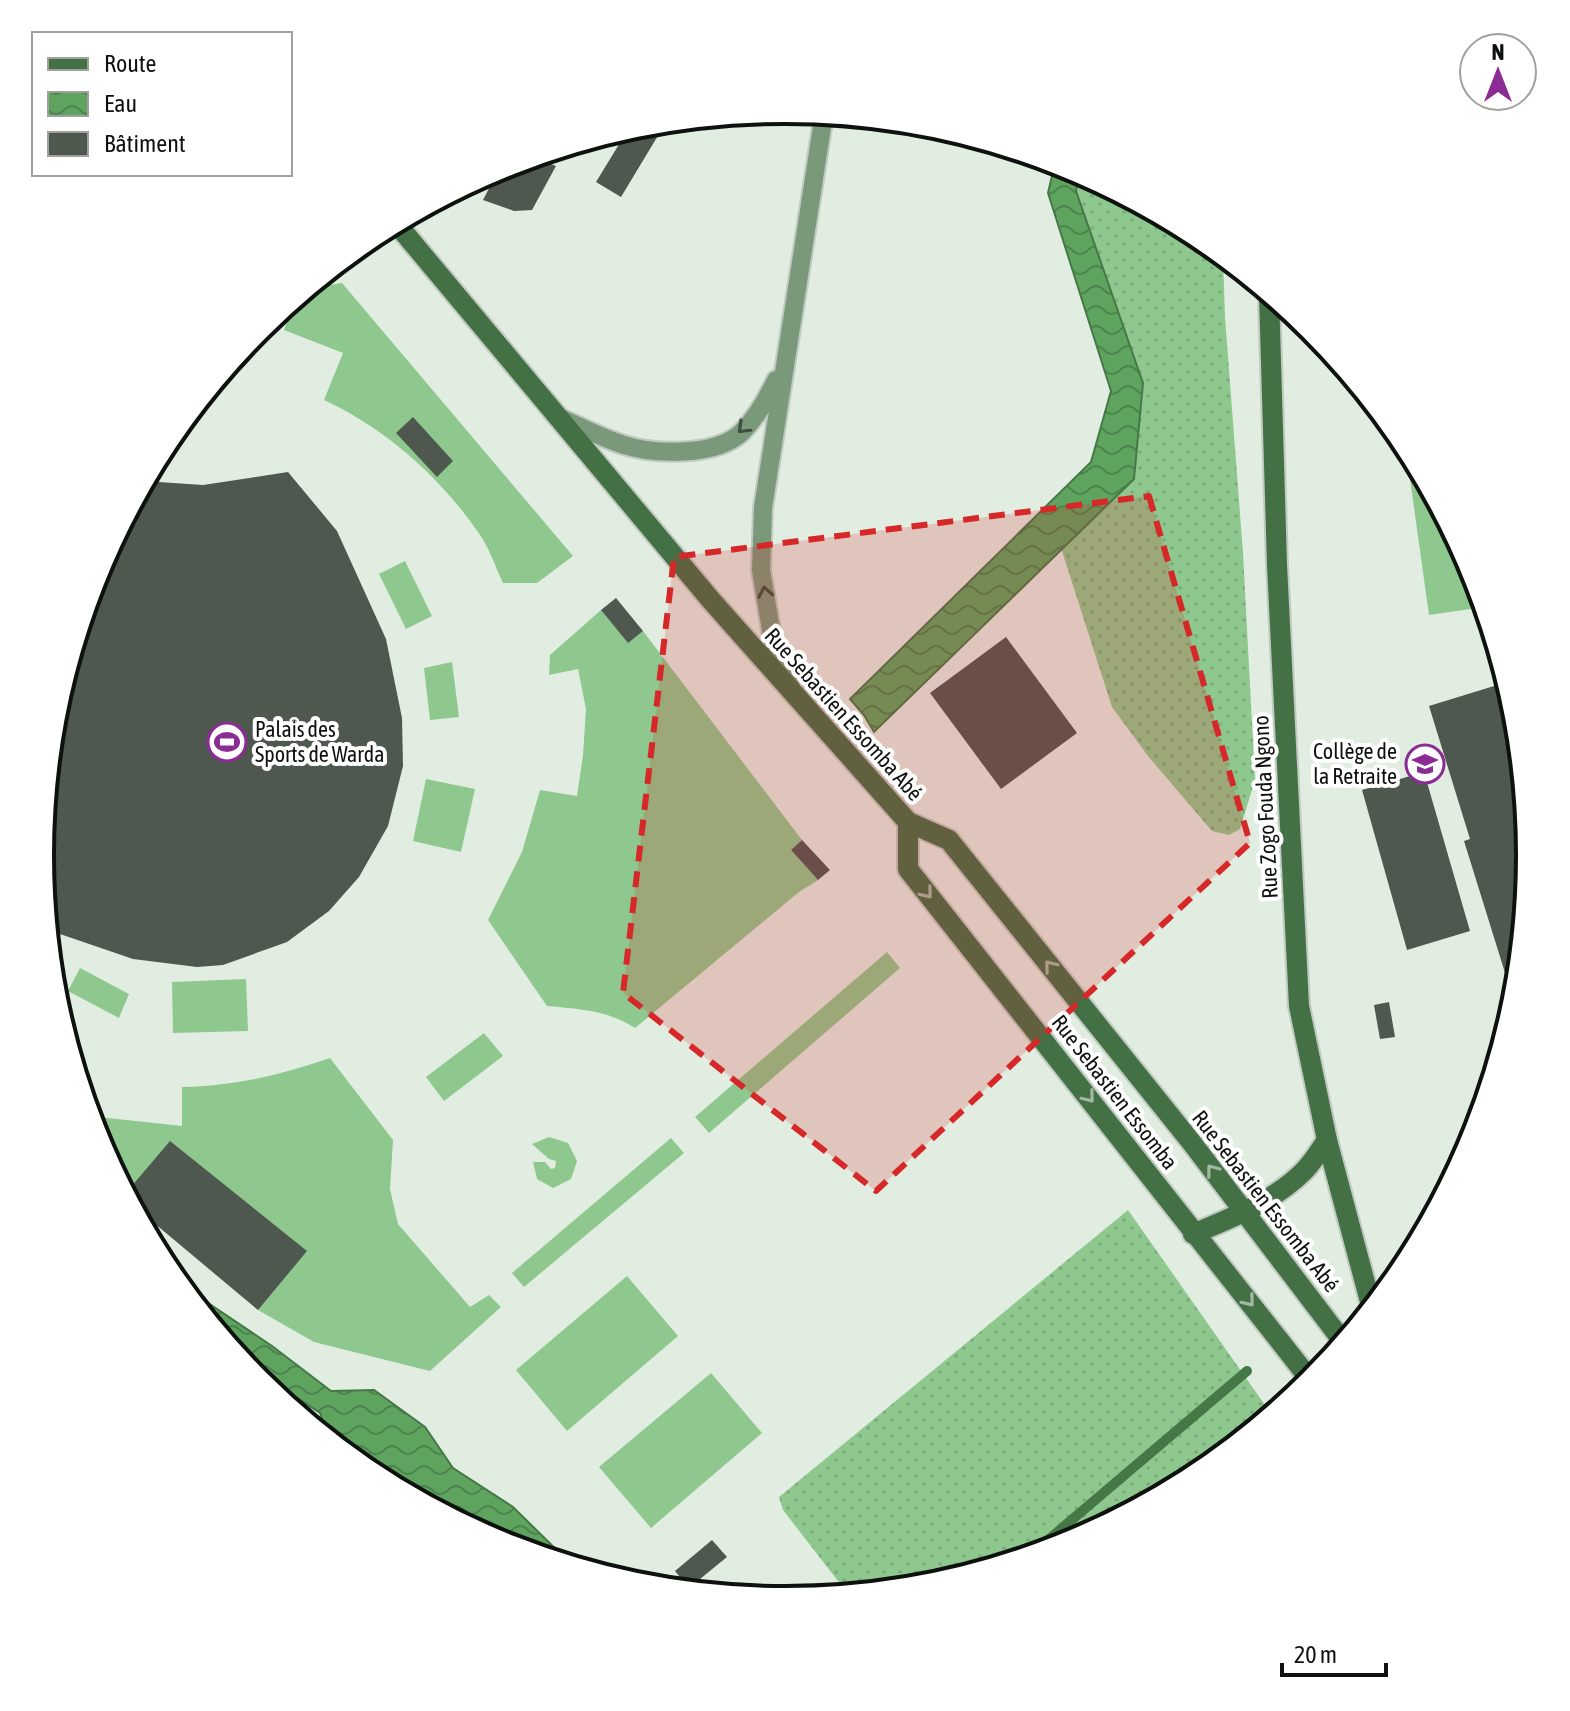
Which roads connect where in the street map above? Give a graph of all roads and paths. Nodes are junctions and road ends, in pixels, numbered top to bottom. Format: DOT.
graph roads {
  1 [pos="822,126"];
  2 [pos="404,232"];
  3 [pos="1269,308"];
  4 [pos="785,363"];
  5 [pos="558,417"];
  6 [pos="793,693"];
  7 [pos="908,822"];
  8 [pos="1327,1140"];
  9 [pos="1244,1212"];
  10 [pos="1193,1234"];
  11 [pos="1369,1296"];
  12 [pos="1337,1334"];
  13 [pos="1304,1370"];
  1 -- 4 [label="lane"];
  2 -- 5 [label="main road, Rue Sebastien Essomba Abé"];
  3 -- 8 [label="main road, Rue Zogo Fouda Ngono"];
  4 -- 5 [label="lane, one-way"];
  6 -- 4 [label="lane, one-way"];
  5 -- 6 [label="main road, Rue Sebastien Essomba Abé"];
  6 -- 7 [label="main road, Rue Sebastien Essomba Abé"];
  9 -- 7 [label="main road, Rue Sebastien Essomba Abé, one-way"];
  7 -- 10 [label="main road, Rue Sebastien Essomba, one-way"];
  8 -- 9 [label="main road"];
  8 -- 11 [label="main road, Rue Zogo Fouda Ngono"];
  9 -- 10 [label="main road"];
  9 -- 12 [label="main road, Rue Sebastien Essomba Abé"];
  10 -- 13 [label="main road, Rue Sebastien Essomba, one-way"];
}
